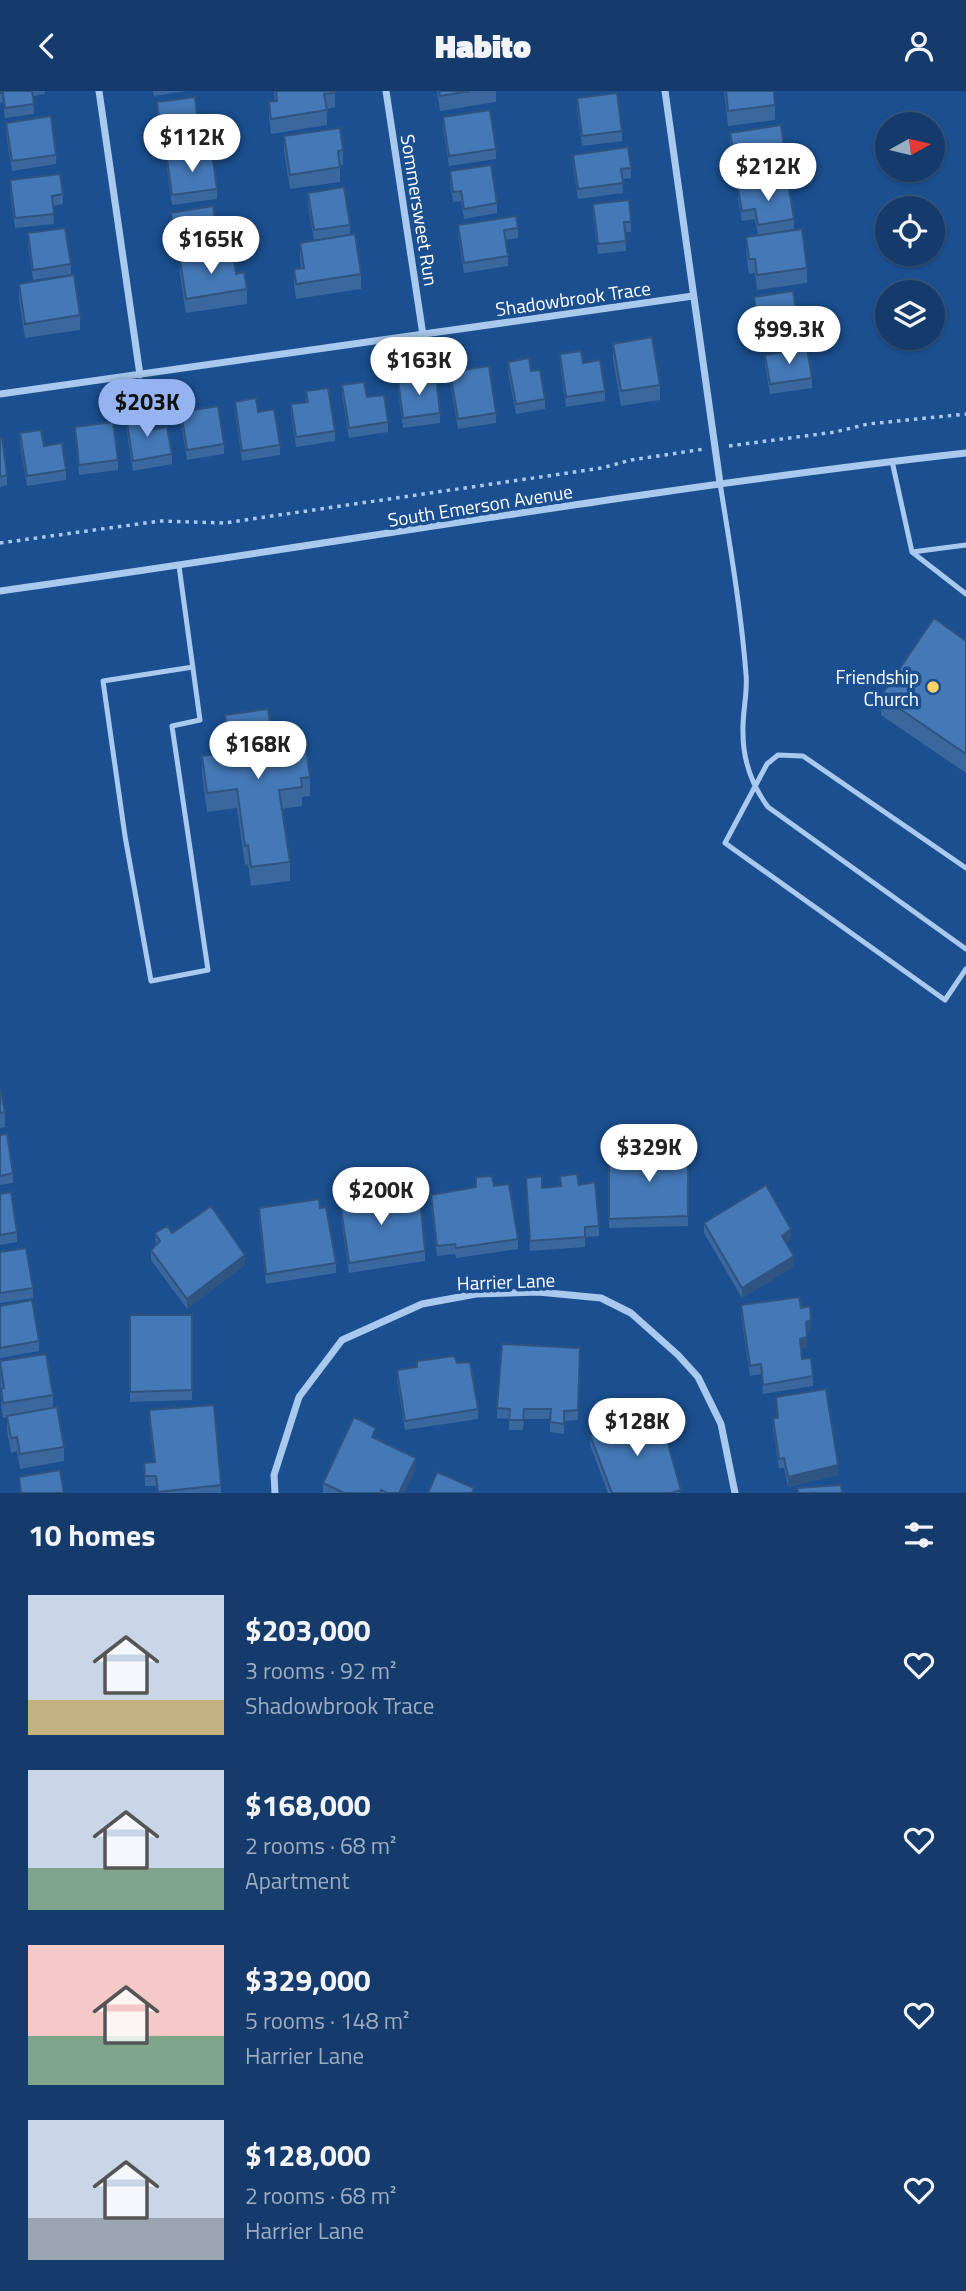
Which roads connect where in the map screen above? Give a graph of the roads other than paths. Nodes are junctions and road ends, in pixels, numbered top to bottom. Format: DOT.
graph roads {
  1 [pos="99,91"];
  2 [pos="386,91"];
  3 [pos="664,91"];
  4 [pos="693,296"];
  5 [pos="423,335"];
  6 [pos="140,375"];
  7 [pos="0,394"];
  8 [pos="966,453"];
  9 [pos="892,461"];
  10 [pos="720,483"];
  11 [pos="966,545"];
  12 [pos="912,552"];
  13 [pos="179,566"];
  14 [pos="0,591"];
  15 [pos="966,594"];
  16 [pos="193,667"];
  17 [pos="754,789"];
  18 [pos="966,868"];
  19 [pos="966,949"];
  20 [pos="966,969"];
  21 [pos="275,1493"];
  22 [pos="736,1493"];
  1 -- 6 [label="street"];
  2 -- 5 [label="street, Sommersweet Run"];
  3 -- 4 [label="street"];
  4 -- 5 [label="street, Shadowbrook Trace"];
  4 -- 10 [label="street"];
  5 -- 6 [label="street, Shadowbrook Trace"];
  6 -- 7 [label="street, Shadowbrook Trace"];
  8 -- 9 [label="street, South Emerson Avenue"];
  9 -- 10 [label="street, South Emerson Avenue"];
  9 -- 12 [label="lane"];
  10 -- 13 [label="street, South Emerson Avenue"];
  10 -- 17 [label="lane"];
  11 -- 12 [label="lane"];
  12 -- 15 [label="lane"];
  13 -- 14 [label="street, South Emerson Avenue"];
  13 -- 16 [label="lane"];
  16 -- 16 [label="lane"];
  17 -- 18 [label="lane"];
  17 -- 19 [label="lane"];
  17 -- 20 [label="lane"];
  21 -- 22 [label="street, Harrier Lane"];
}
